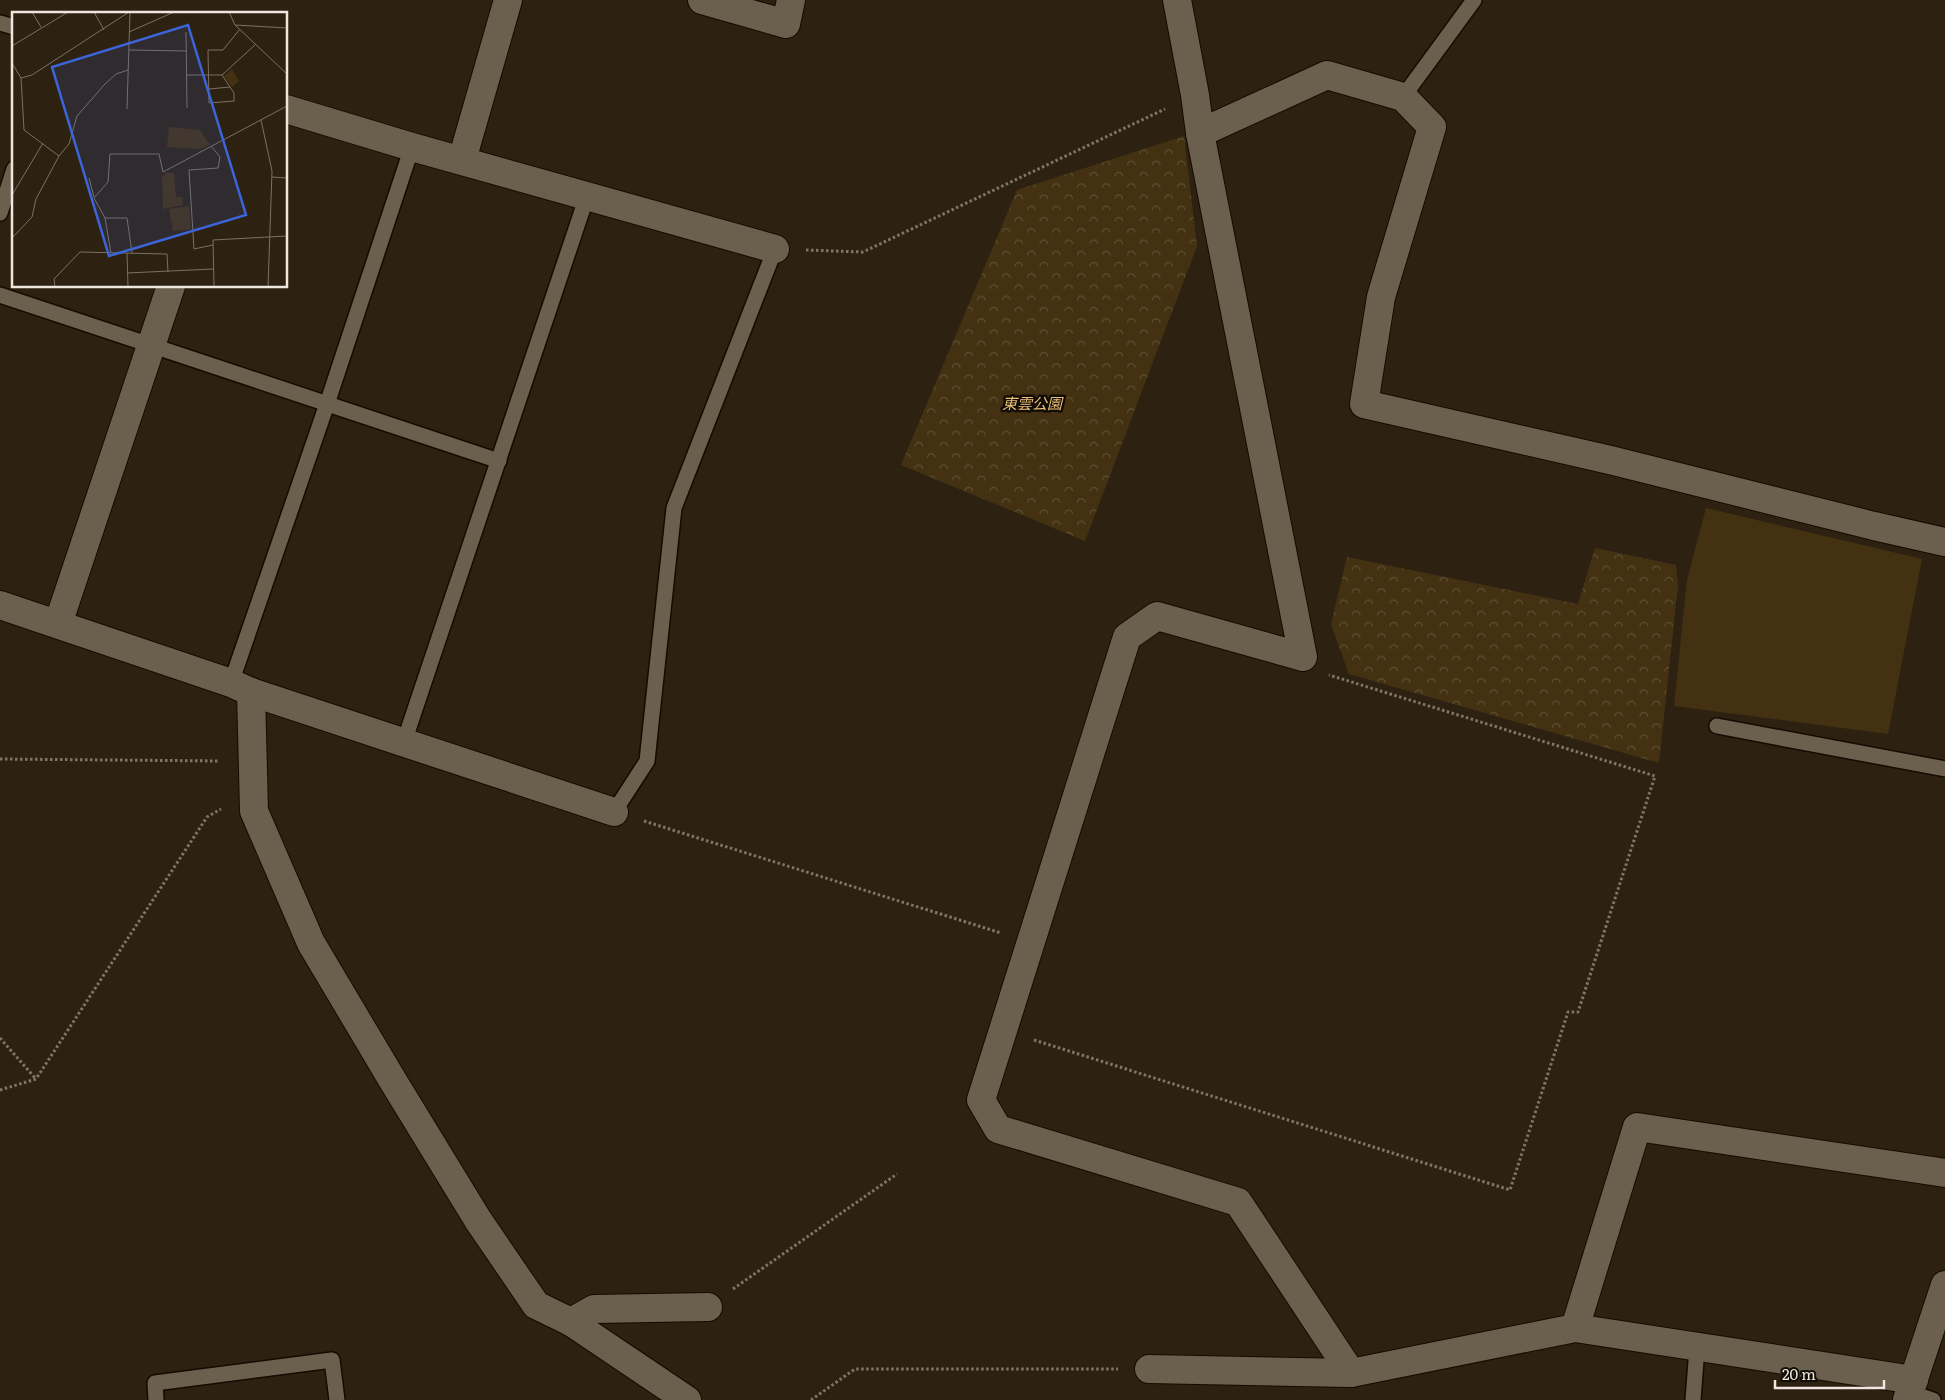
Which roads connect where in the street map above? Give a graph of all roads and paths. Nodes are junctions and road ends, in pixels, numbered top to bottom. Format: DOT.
graph roads {
  1 [pos="508,0"];
  2 [pos="702,0"];
  3 [pos="791,0"];
  4 [pos="1177,0"];
  5 [pos="1474,0"];
  6 [pos="1195,95"];
  7 [pos="1403,97"];
  8 [pos="288,110"];
  9 [pos="1200,133"];
  10 [pos="412,147"];
  11 [pos="462,160"];
  12 [pos="12,175"];
  13 [pos="587,196"];
  14 [pos="0,213"];
  15 [pos="775,249"];
  16 [pos="170,288"];
  17 [pos="0,295"];
  18 [pos="152,346"];
  19 [pos="327,404"];
  20 [pos="499,461"];
  21 [pos="1945,542"];
  22 [pos="0,605"];
  23 [pos="58,624"];
  24 [pos="1303,657"];
  25 [pos="241,687"];
  26 [pos="1717,726"];
  27 [pos="404,742"];
  28 [pos="0,759"];
  29 [pos="253,762"];
  30 [pos="1945,769"];
  31 [pos="253,791"];
  32 [pos="614,812"];
  33 [pos="1030,942"];
  34 [pos="1002,1030"];
  35 [pos="0,1038"];
  36 [pos="36,1078"];
  37 [pos="0,1090"];
  38 [pos="1945,1173"];
  39 [pos="897,1174"];
  40 [pos="1945,1285"];
  41 [pos="708,1307"];
  42 [pos="571,1322"];
  43 [pos="1575,1328"];
  44 [pos="1697,1348"];
  45 [pos="1149,1369"];
  46 [pos="1350,1373"];
  47 [pos="1916,1393"];
  48 [pos="156,1400"];
  49 [pos="337,1400"];
  50 [pos="687,1400"];
  51 [pos="811,1400"];
  52 [pos="1693,1400"];
  1 -- 11 [label="street"];
  2 -- 3 [label="street"];
  4 -- 6 [label="street"];
  5 -- 7 [label="lane"];
  6 -- 9 [label="street"];
  6 -- 15 [label="path"];
  7 -- 9 [label="street"];
  7 -- 21 [label="street"];
  8 -- 10 [label="street"];
  9 -- 24 [label="street"];
  10 -- 11 [label="street"];
  10 -- 19 [label="lane"];
  11 -- 13 [label="street"];
  12 -- 14 [label="lane"];
  13 -- 15 [label="street"];
  13 -- 20 [label="lane"];
  15 -- 32 [label="lane"];
  16 -- 18 [label="street"];
  17 -- 18 [label="lane"];
  18 -- 19 [label="lane"];
  18 -- 23 [label="street"];
  19 -- 20 [label="lane"];
  19 -- 25 [label="lane"];
  20 -- 27 [label="lane"];
  22 -- 23 [label="street"];
  23 -- 25 [label="street"];
  24 -- 33 [label="street"];
  24 -- 34 [label="path"];
  25 -- 27 [label="street"];
  25 -- 29 [label="street"];
  26 -- 30 [label="lane"];
  27 -- 32 [label="street"];
  28 -- 29 [label="path"];
  29 -- 31 [label="street"];
  31 -- 36 [label="path"];
  31 -- 42 [label="street"];
  32 -- 33 [label="path"];
  33 -- 34 [label="street"];
  34 -- 46 [label="street"];
  35 -- 36 [label="path"];
  36 -- 37 [label="path"];
  38 -- 43 [label="street"];
  39 -- 41 [label="path"];
  40 -- 47 [label="street"];
  41 -- 42 [label="street"];
  42 -- 50 [label="street"];
  43 -- 44 [label="street"];
  43 -- 46 [label="street"];
  44 -- 47 [label="street"];
  44 -- 52 [label="lane"];
  45 -- 46 [label="street"];
  45 -- 51 [label="path"];
  48 -- 49 [label="lane"];
}
